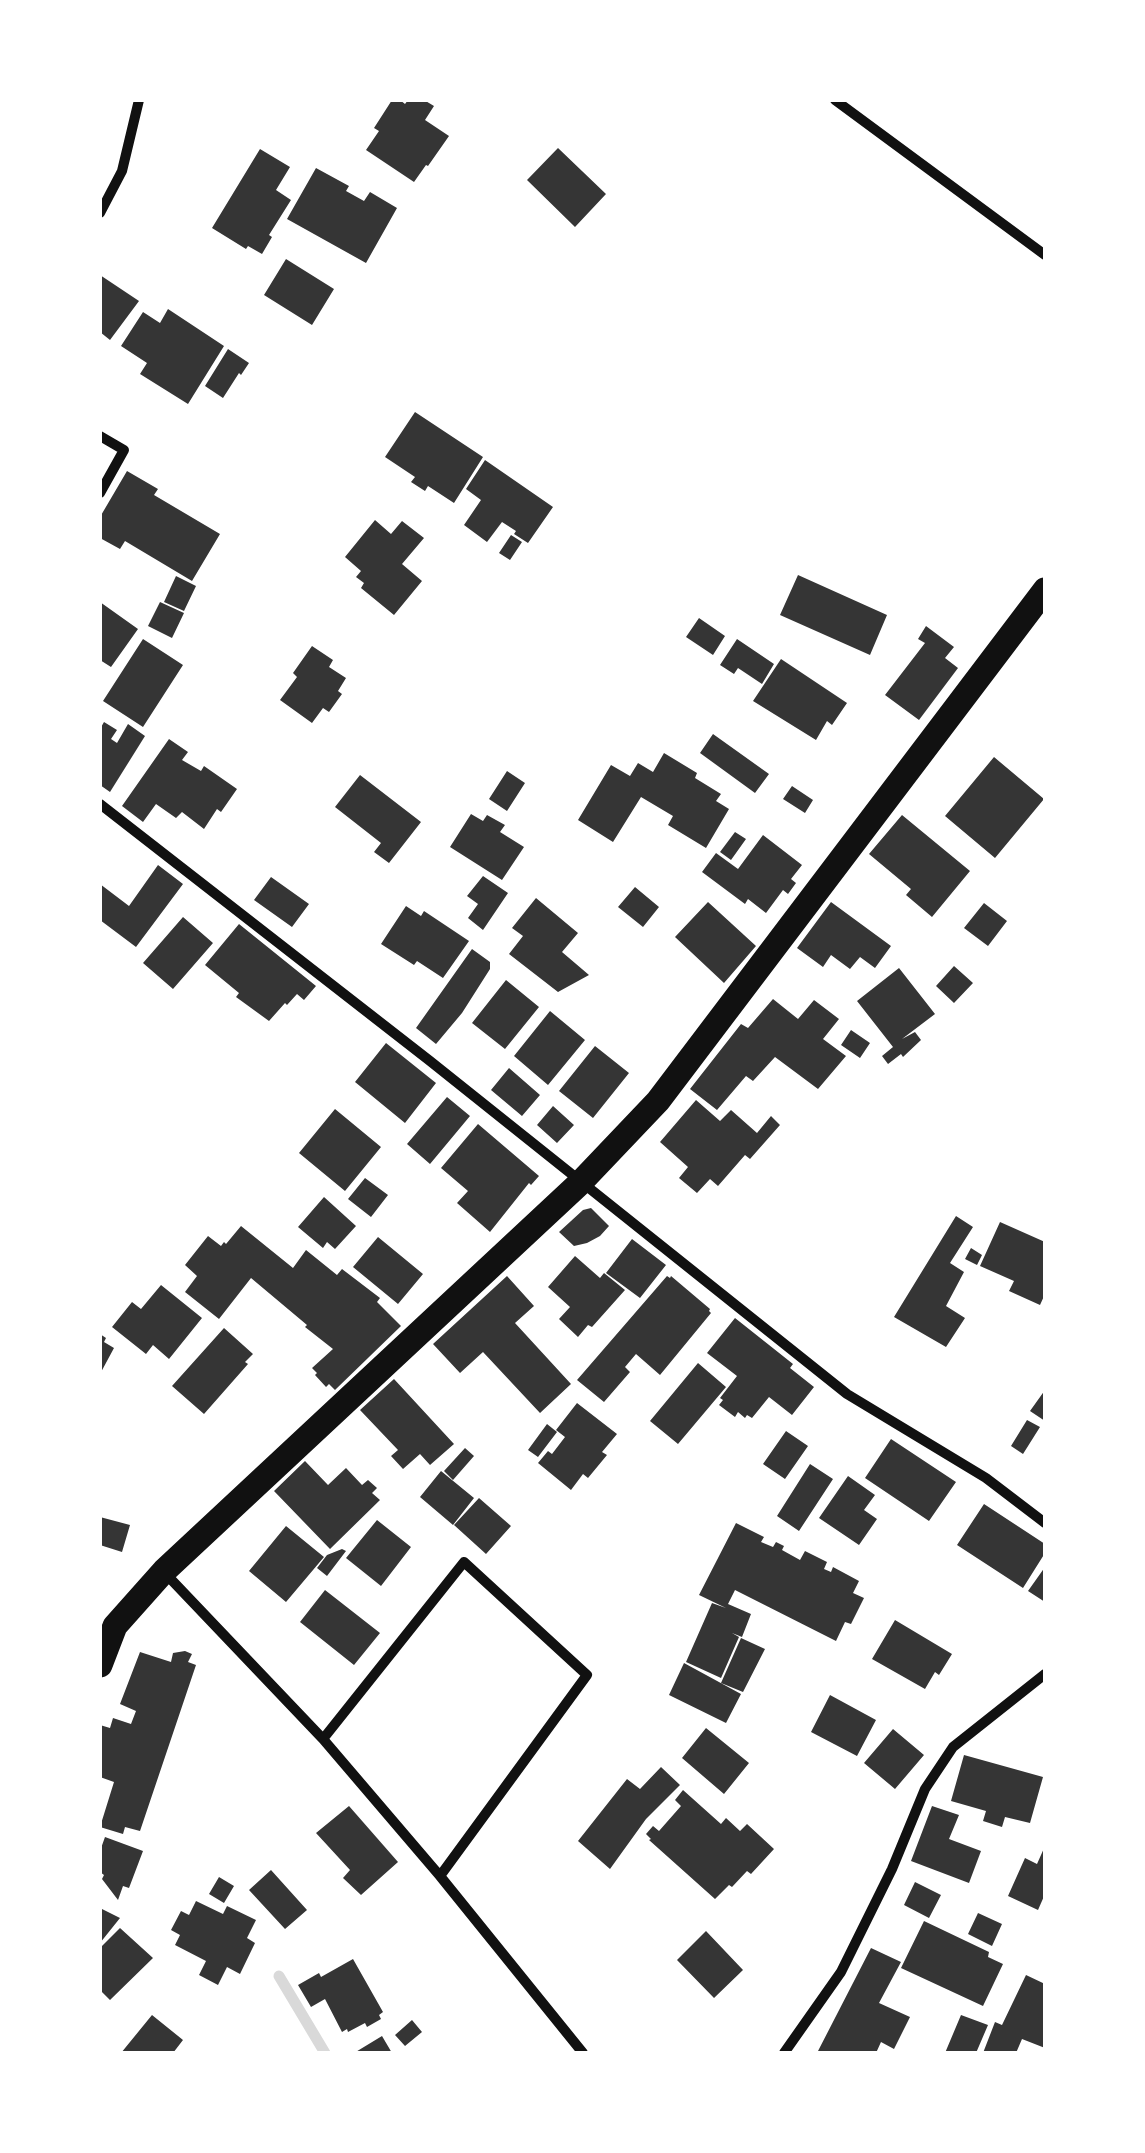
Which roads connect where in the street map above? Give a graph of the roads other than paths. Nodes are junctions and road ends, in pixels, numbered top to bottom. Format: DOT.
graph roads {
  1 [pos="138,100"];
  2 [pos="835,100"];
  3 [pos="100,213"];
  4 [pos="1045,256"];
  5 [pos="100,436"];
  6 [pos="100,494"];
  7 [pos="1045,590"];
  8 [pos="100,804"];
  9 [pos="580,1183"];
  10 [pos="1045,1523"];
  11 [pos="164,1571"];
  12 [pos="108,1629"];
  13 [pos="100,1665"];
  14 [pos="1045,1674"];
  15 [pos="323,1739"];
  16 [pos="440,1876"];
  17 [pos="583,2053"];
  18 [pos="784,2053"];
  1 -- 3 [label="street"];
  2 -- 4 [label="street"];
  5 -- 6 [label="street"];
  7 -- 9 [label="main road"];
  8 -- 9 [label="street"];
  9 -- 10 [label="street"];
  9 -- 11 [label="main road"];
  11 -- 12 [label="main road"];
  11 -- 15 [label="street"];
  12 -- 13 [label="main road"];
  14 -- 18 [label="street"];
  15 -- 16 [label="street"];
  15 -- 16 [label="street"];
  16 -- 17 [label="street"];
}
